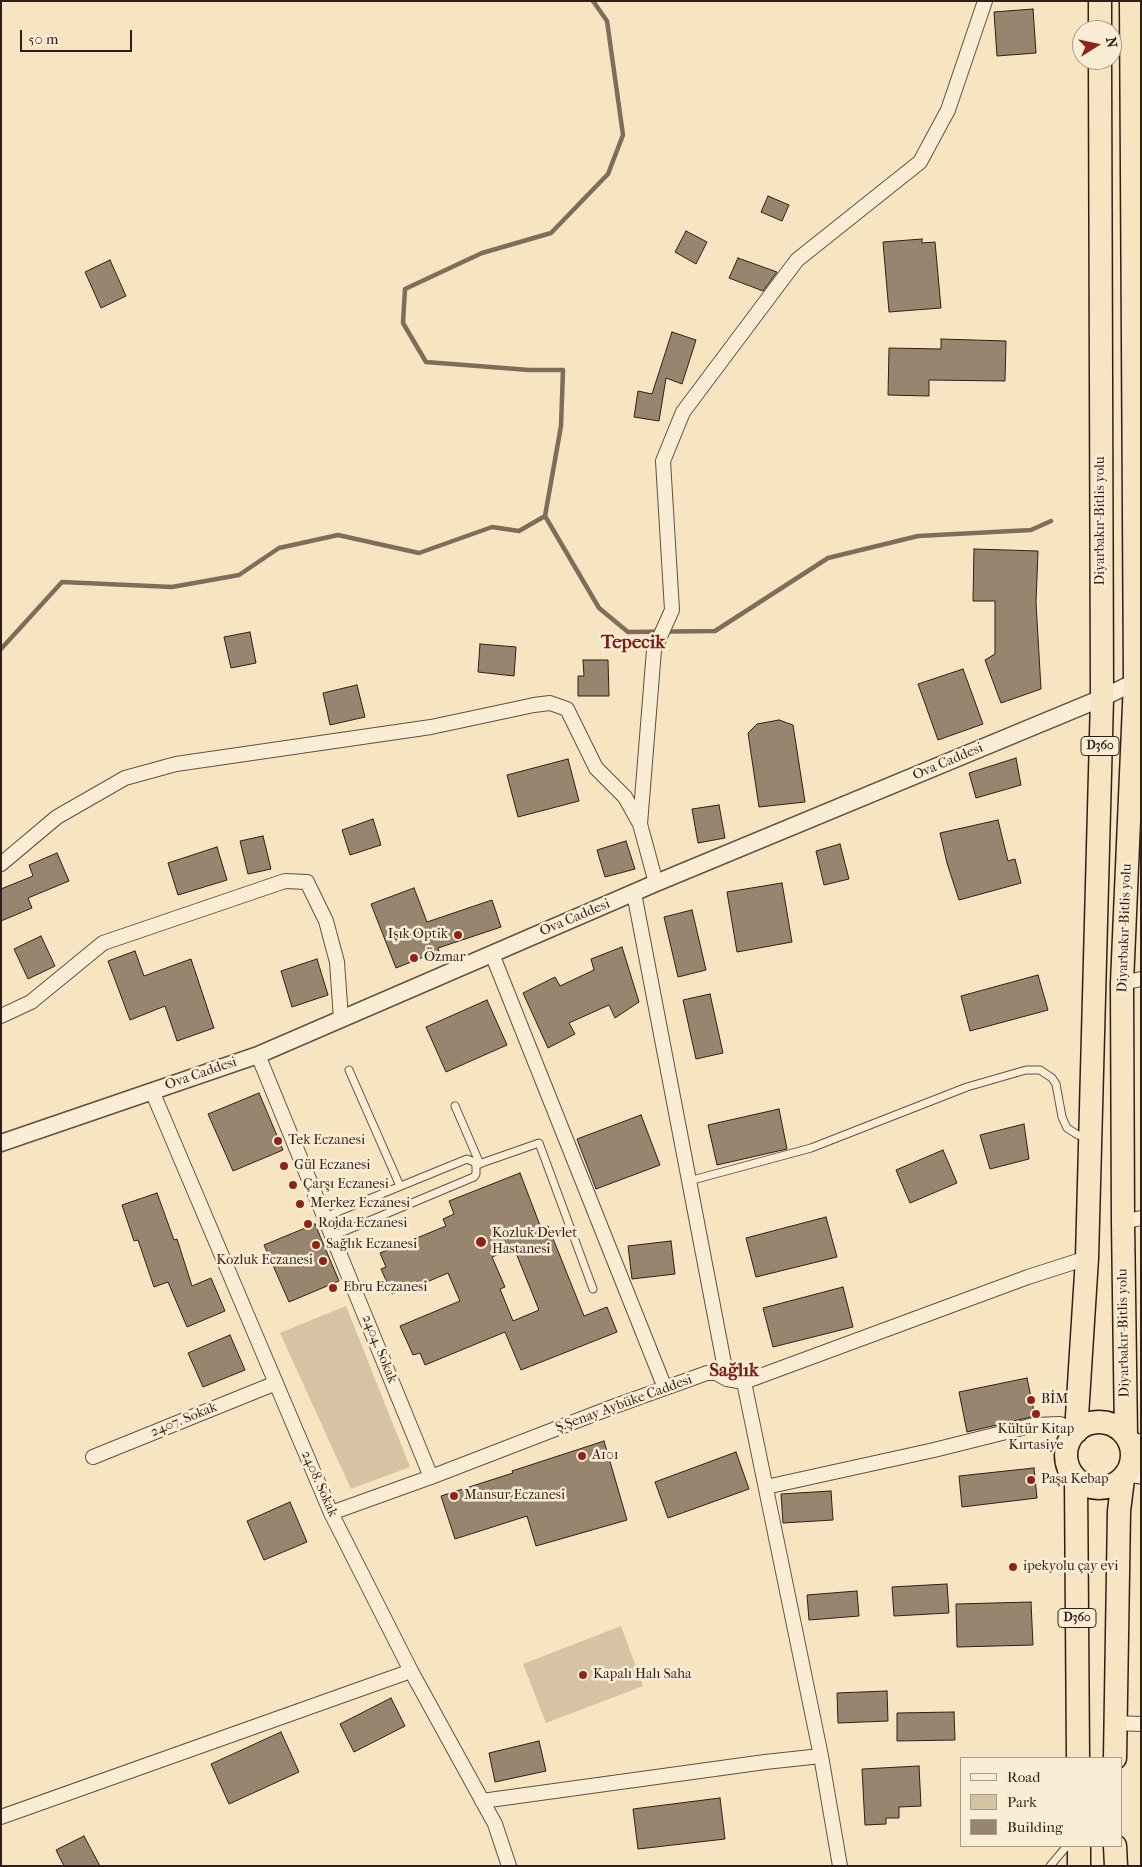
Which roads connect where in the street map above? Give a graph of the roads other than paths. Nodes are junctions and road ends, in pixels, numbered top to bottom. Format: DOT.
graph roads {
  1 [pos="985,1"];
  2 [pos="1100,1"];
  3 [pos="1131,1"];
  4 [pos="1100,20"];
  5 [pos="1100,70"];
  6 [pos="1138,679"];
  7 [pos="1102,698"];
  8 [pos="640,824"];
  9 [pos="1,864"];
  10 [pos="656,883"];
  11 [pos="634,892"];
  12 [pos="492,954"];
  13 [pos="1131,981"];
  14 [pos="1,1016"];
  15 [pos="341,1019"];
  16 [pos="258,1055"];
  17 [pos="349,1070"];
  18 [pos="152,1091"];
  19 [pos="455,1106"];
  20 [pos="1090,1137"];
  21 [pos="1,1143"];
  22 [pos="478,1164"];
  23 [pos="689,1181"];
  24 [pos="400,1186"];
  25 [pos="325,1217"];
  26 [pos="1132,1220"];
  27 [pos="333,1236"];
  28 [pos="1087,1258"];
  29 [pos="593,1289"];
  30 [pos="726,1379"];
  31 [pos="744,1382"];
  32 [pos="276,1383"];
  33 [pos="665,1388"];
  34 [pos="1076,1432"];
  35 [pos="1132,1441"];
  36 [pos="93,1457"];
  37 [pos="1130,1475"];
  38 [pos="431,1477"];
  39 [pos="1076,1479"];
  40 [pos="766,1487"];
  41 [pos="331,1512"];
  42 [pos="411,1671"];
  43 [pos="1114,1723"];
  44 [pos="1141,1724"];
  45 [pos="821,1756"];
  46 [pos="1078,1757"];
  47 [pos="1115,1757"];
  48 [pos="482,1801"];
  49 [pos="1,1817"];
  50 [pos="1065,1847"];
  51 [pos="1079,1847"];
  52 [pos="1116,1847"];
  53 [pos="509,1866"];
  54 [pos="840,1866"];
  55 [pos="1050,1866"];
  56 [pos="1079,1866"];
  57 [pos="1116,1866"];
  1 -- 8 [label="street"];
  2 -- 4 [label="highway"];
  3 -- 6 [label="highway, Diyarbakır-Bitlis yolu / D360"];
  5 -- 7 [label="highway, Diyarbakır-Bitlis yolu / D360"];
  6 -- 7 [label="street, Ova Caddesi"];
  6 -- 13 [label="highway, Diyarbakır-Bitlis yolu / D360"];
  7 -- 10 [label="street, Ova Caddesi"];
  7 -- 20 [label="highway, Diyarbakır-Bitlis yolu / D360"];
  8 -- 9 [label="street"];
  8 -- 10 [label="street"];
  10 -- 11 [label="street, Ova Caddesi"];
  11 -- 12 [label="street, Ova Caddesi"];
  11 -- 23 [label="street"];
  12 -- 15 [label="street, Ova Caddesi"];
  12 -- 33 [label="street"];
  13 -- 26 [label="highway, Diyarbakır-Bitlis yolu / D360"];
  14 -- 15 [label="street"];
  15 -- 16 [label="street, Ova Caddesi"];
  16 -- 18 [label="street, Ova Caddesi"];
  16 -- 25 [label="street, 2404. Sokak"];
  17 -- 24 [label="lane"];
  18 -- 21 [label="street, Ova Caddesi"];
  18 -- 32 [label="street, 2408. Sokak"];
  19 -- 22 [label="lane"];
  20 -- 23 [label="lane"];
  20 -- 28 [label="highway, Diyarbakır-Bitlis yolu / D360"];
  22 -- 24 [label="lane"];
  22 -- 27 [label="lane"];
  22 -- 29 [label="lane"];
  23 -- 30 [label="street"];
  24 -- 25 [label="lane"];
  25 -- 27 [label="street, 2404. Sokak"];
  26 -- 35 [label="highway, Diyarbakır-Bitlis yolu / D360"];
  27 -- 38 [label="street, 2404. Sokak"];
  28 -- 31 [label="street, Ş.Şenay Aybüke Caddesi"];
  28 -- 34 [label="highway, Diyarbakır-Bitlis yolu / D360"];
  30 -- 31 [label="street, Ş.Şenay Aybüke Caddesi"];
  30 -- 33 [label="street, Ş.Şenay Aybüke Caddesi"];
  31 -- 40 [label="street"];
  32 -- 36 [label="street, 2407. Sokak"];
  32 -- 41 [label="street, 2408. Sokak"];
  33 -- 38 [label="street, Ş.Şenay Aybüke Caddesi"];
  34 -- 35 [label="highway"];
  34 -- 39 [label="highway"];
  34 -- 40 [label="street"];
  35 -- 37 [label="highway"];
  37 -- 39 [label="highway"];
  37 -- 43 [label="highway, D360"];
  38 -- 41 [label="street, Ş.Şenay Aybüke Caddesi"];
  39 -- 46 [label="highway, D360"];
  40 -- 45 [label="street"];
  41 -- 42 [label="street, 2408. Sokak"];
  42 -- 48 [label="street, 2408. Sokak"];
  42 -- 49 [label="street"];
  43 -- 44 [label="street"];
  43 -- 47 [label="highway, D360"];
  45 -- 48 [label="street"];
  45 -- 54 [label="street"];
  48 -- 53 [label="street, 2408. Sokak"];
  50 -- 55 [label="lane"];
  51 -- 56 [label="highway"];
  52 -- 57 [label="highway"];
}
